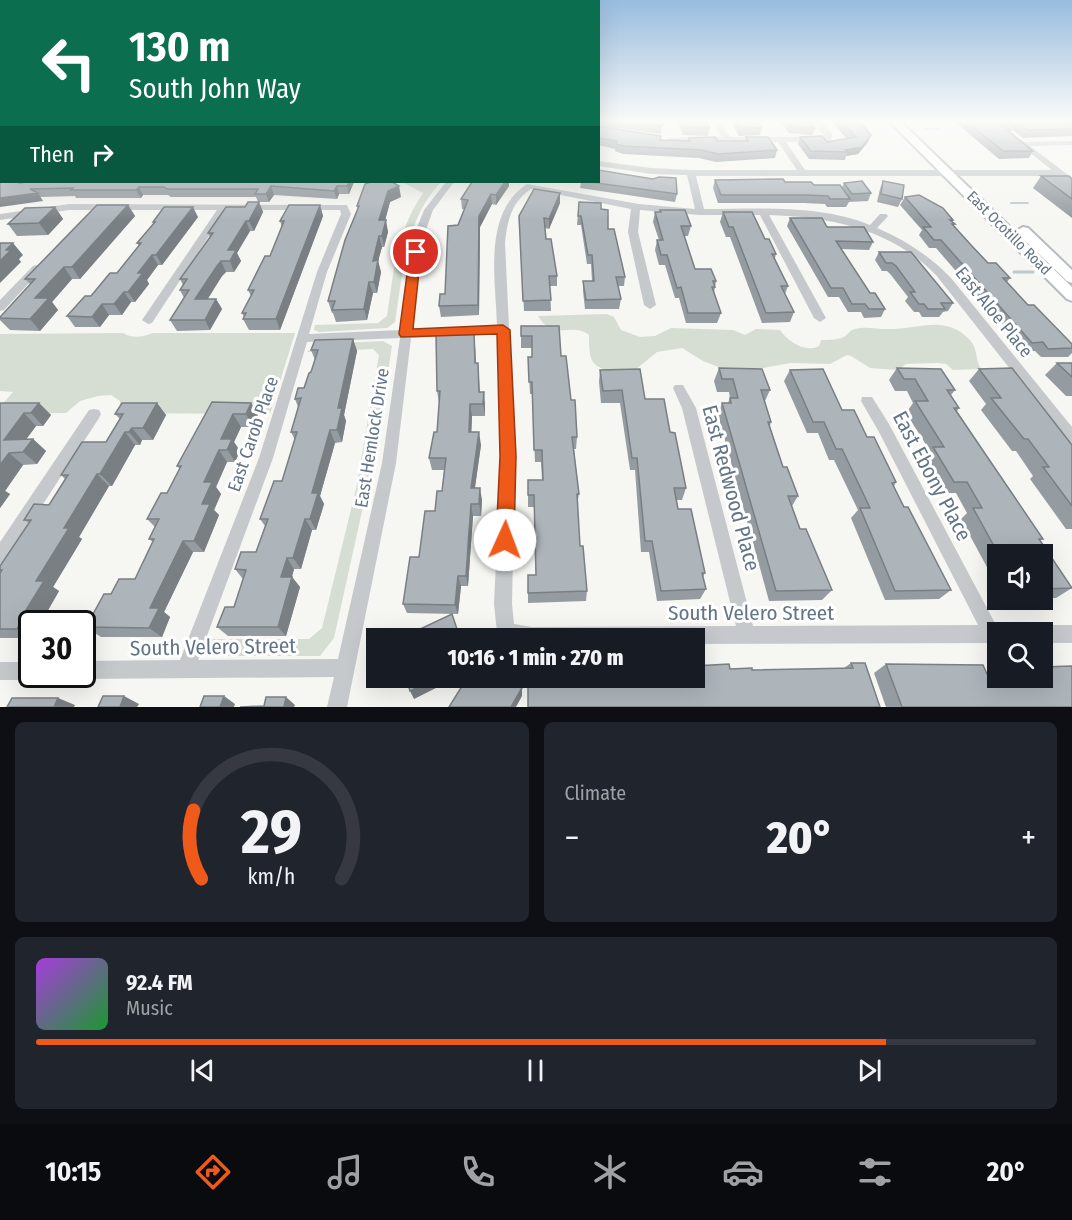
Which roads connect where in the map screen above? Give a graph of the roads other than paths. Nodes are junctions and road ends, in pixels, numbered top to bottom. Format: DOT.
graph roads {
  1 [pos="790,154"];
  2 [pos="932,154"];
  3 [pos="937,154"];
  4 [pos="1036,154"];
  5 [pos="600,163"];
  6 [pos="1058,171"];
  7 [pos="953,172"];
  8 [pos="691,173"];
  9 [pos="803,173"];
  10 [pos="1072,182"];
  11 [pos="449,183"];
  12 [pos="224,206"];
  13 [pos="96,207"];
  14 [pos="636,207"];
  15 [pos="700,212"];
  16 [pos="763,212"];
  17 [pos="88,215"];
  18 [pos="883,216"];
  19 [pos="0,217"];
  20 [pos="872,228"];
  21 [pos="48,257"];
  22 [pos="1072,278"];
  23 [pos="1072,296"];
  24 [pos="650,305"];
  25 [pos="0,306"];
  26 [pos="820,318"];
  27 [pos="148,321"];
  28 [pos="503,330"];
  29 [pos="406,334"];
  30 [pos="303,338"];
  31 [pos="679,388"];
  32 [pos="867,401"];
  33 [pos="94,414"];
  34 [pos="1072,437"];
  35 [pos="0,556"];
  36 [pos="989,622"];
  37 [pos="987,634"];
  38 [pos="1053,634"];
  39 [pos="1072,634"];
  40 [pos="747,635"];
  41 [pos="344,668"];
  42 [pos="96,670"];
  43 [pos="185,670"];
  44 [pos="0,671"];
  45 [pos="18,671"];
  46 [pos="337,707"];
  1 -- 9 [label="street"];
  2 -- 7 [label="main road, East Ocotillo Road"];
  3 -- 7 [label="main road, East Ocotillo Road"];
  4 -- 6 [label="street"];
  5 -- 8 [label="street"];
  6 -- 7 [label="street"];
  6 -- 10 [label="street"];
  7 -- 9 [label="street"];
  7 -- 22 [label="main road, East Ocotillo Road"];
  7 -- 23 [label="main road, East Ocotillo Road"];
  8 -- 9 [label="street"];
  8 -- 15 [label="street"];
  11 -- 29 [label="street, East Hemlock Drive"];
  12 -- 13 [label="street"];
  12 -- 27 [label="street"];
  12 -- 30 [label="street, East Carob Place"];
  13 -- 17 [label="street"];
  13 -- 19 [label="street"];
  14 -- 15 [label="street, East Aloe Place"];
  14 -- 24 [label="street"];
  14 -- 28 [label="street, East Aloe Place"];
  15 -- 16 [label="street, East Aloe Place"];
  16 -- 20 [label="street, East Aloe Place"];
  16 -- 26 [label="street"];
  18 -- 20 [label="street"];
  20 -- 34 [label="street, East Aloe Place"];
  21 -- 25 [label="street"];
  28 -- 29 [label="street"];
  28 -- 40 [label="street, South Velero Street"];
  29 -- 30 [label="street"];
  29 -- 41 [label="street, East Hemlock Drive"];
  30 -- 43 [label="street, East Carob Place"];
  31 -- 40 [label="street, East Redwood Place"];
  32 -- 36 [label="street, East Ebony Place"];
  33 -- 35 [label="street"];
  37 -- 40 [label="street, South Velero Street"];
  38 -- 39 [label="street"];
  41 -- 43 [label="street, South Velero Street"];
  41 -- 46 [label="street, East Hemlock Drive"];
  42 -- 43 [label="street, South Velero Street"];
  44 -- 45 [label="street"];
}
